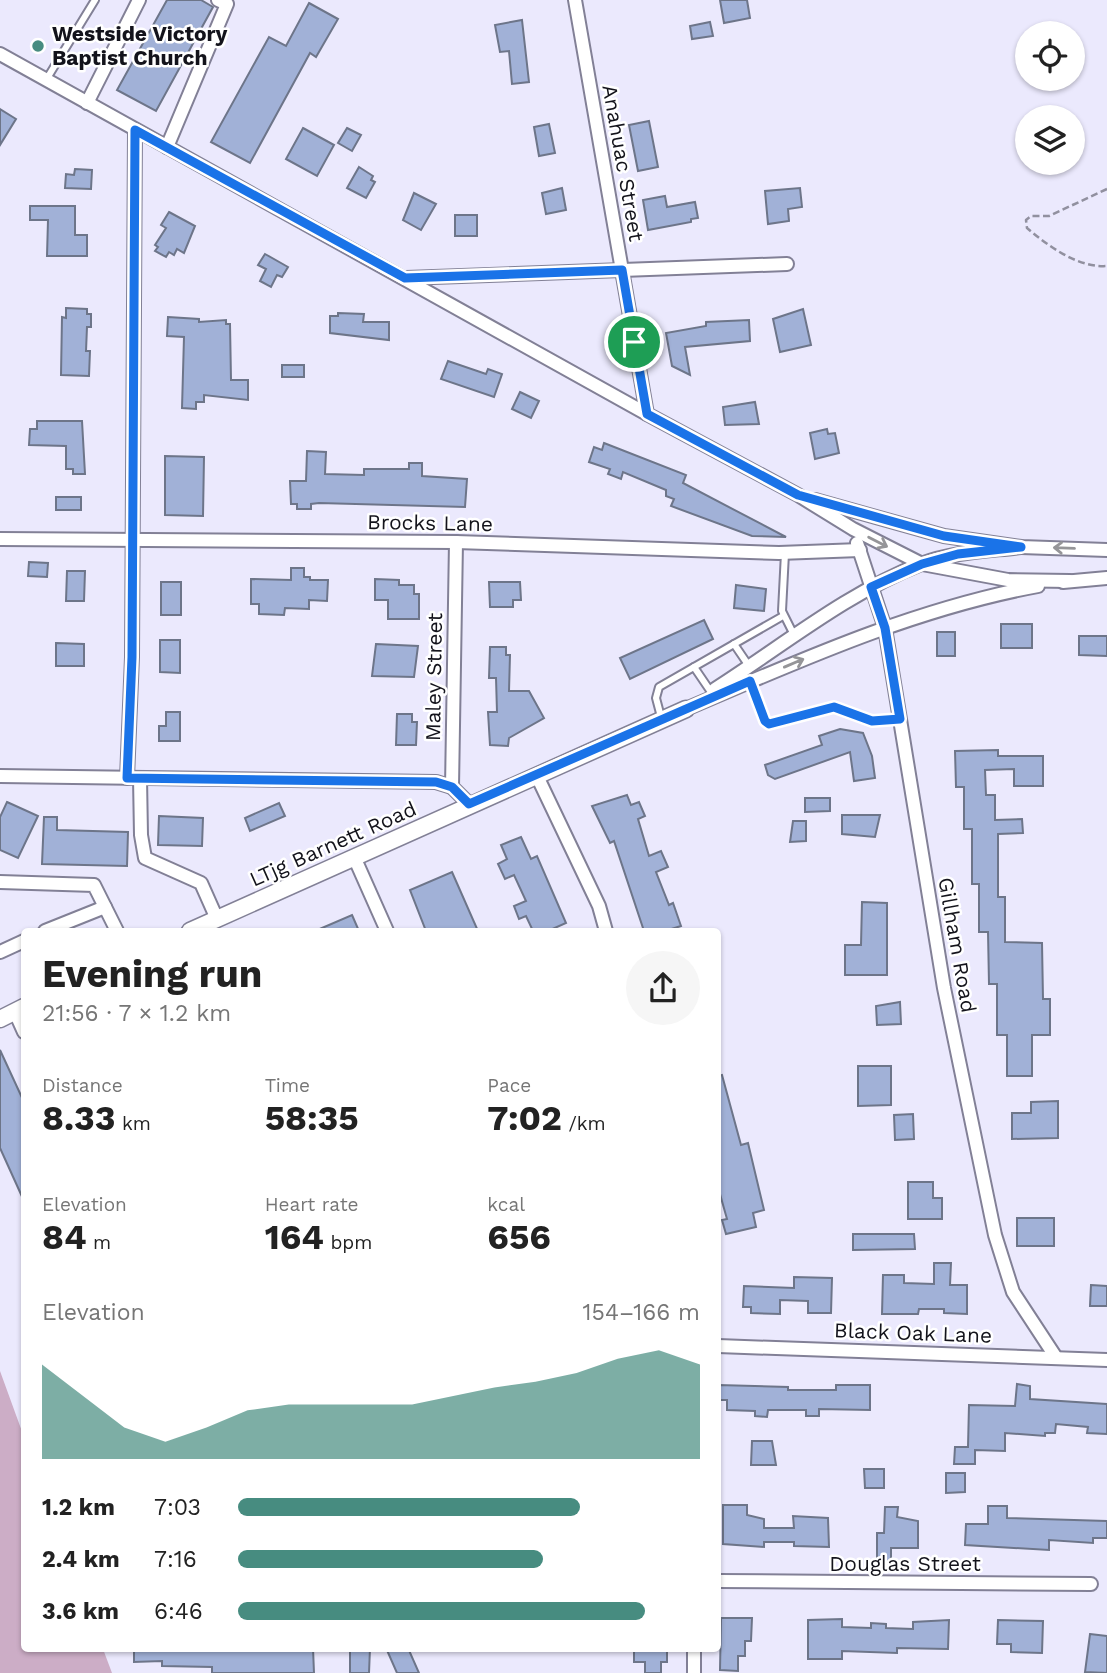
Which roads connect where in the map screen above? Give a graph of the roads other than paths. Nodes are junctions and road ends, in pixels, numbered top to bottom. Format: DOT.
graph roads {
  1 [pos="95,0"];
  2 [pos="139,0"];
  3 [pos="218,0"];
  4 [pos="575,0"];
  5 [pos="0,54"];
  6 [pos="46,80"];
  7 [pos="87,103"];
  8 [pos="135,130"];
  9 [pos="167,147"];
  10 [pos="787,264"];
  11 [pos="622,270"];
  12 [pos="405,278"];
  13 [pos="647,414"];
  14 [pos="798,495"];
  15 [pos="853,529"];
  16 [pos="0,540"];
  17 [pos="133,540"];
  18 [pos="456,542"];
  19 [pos="1021,547"];
  20 [pos="1107,550"];
  21 [pos="859,551"];
  22 [pos="785,553"];
  23 [pos="922,564"];
  24 [pos="1107,578"];
  25 [pos="1070,581"];
  26 [pos="871,587"];
  27 [pos="783,616"];
  28 [pos="885,628"];
  29 [pos="796,637"];
  30 [pos="734,644"];
  31 [pos="694,667"];
  32 [pos="750,667"];
  33 [pos="750,681"];
  34 [pos="711,692"];
  35 [pos="686,709"];
  36 [pos="661,719"];
  37 [pos="900,719"];
  38 [pos="0,776"];
  39 [pos="537,776"];
  40 [pos="133,778"];
  41 [pos="452,787"];
  42 [pos="469,804"];
  43 [pos="355,859"];
  44 [pos="0,882"];
  45 [pos="105,907"];
  46 [pos="216,919"];
  47 [pos="52,928"];
  48 [pos="116,928"];
  49 [pos="196,928"];
  50 [pos="386,928"];
  51 [pos="605,928"];
  52 [pos="21,942"];
  53 [pos="0,952"];
  54 [pos="721,1346"];
  55 [pos="1055,1356"];
  56 [pos="1107,1360"];
  57 [pos="721,1581"];
  58 [pos="1091,1584"];
  59 [pos="694,1652"];
  60 [pos="694,1673"];
  1 -- 6 [label="lane"];
  2 -- 7 [label="street"];
  3 -- 9 [label="street"];
  4 -- 11 [label="street, Anahuac Street"];
  5 -- 6 [label="street"];
  6 -- 7 [label="street"];
  7 -- 8 [label="street"];
  8 -- 9 [label="street"];
  8 -- 17 [label="street"];
  9 -- 12 [label="street"];
  10 -- 11 [label="street"];
  11 -- 12 [label="street"];
  11 -- 13 [label="street, Anahuac Street"];
  12 -- 13 [label="street"];
  13 -- 14 [label="street"];
  14 -- 15 [label="street"];
  14 -- 19 [label="street"];
  15 -- 21 [label="street, Gillham Road"];
  15 -- 23 [label="street, one-way"];
  16 -- 17 [label="street, Brocks Lane"];
  17 -- 18 [label="street, Brocks Lane"];
  17 -- 40 [label="street"];
  18 -- 22 [label="street, Brocks Lane"];
  18 -- 41 [label="street, Maley Street"];
  20 -- 19 [label="street, one-way"];
  19 -- 23 [label="street, LTjg Barnett Road"];
  21 -- 22 [label="street, Brocks Lane"];
  21 -- 26 [label="street, Gillham Road"];
  22 -- 27 [label="lane"];
  23 -- 25 [label="street"];
  23 -- 26 [label="street, LTjg Barnett Road"];
  24 -- 25 [label="street, LTjg Barnett Road"];
  25 -- 28 [label="street, LTjg Barnett Road"];
  26 -- 28 [label="street, Gillham Road"];
  26 -- 29 [label="street, LTjg Barnett Road"];
  27 -- 29 [label="lane"];
  27 -- 30 [label="lane"];
  33 -- 28 [label="street, LTjg Barnett Road, one-way"];
  28 -- 37 [label="street, Gillham Road"];
  29 -- 32 [label="street, LTjg Barnett Road"];
  30 -- 31 [label="lane"];
  30 -- 32 [label="lane"];
  31 -- 34 [label="lane"];
  31 -- 36 [label="lane"];
  32 -- 34 [label="street, LTjg Barnett Road"];
  33 -- 35 [label="street, LTjg Barnett Road"];
  33 -- 37 [label="lane"];
  34 -- 35 [label="street, LTjg Barnett Road"];
  35 -- 36 [label="street, LTjg Barnett Road"];
  36 -- 39 [label="street, LTjg Barnett Road"];
  37 -- 55 [label="street, Gillham Road"];
  38 -- 40 [label="street"];
  39 -- 42 [label="street, LTjg Barnett Road"];
  39 -- 51 [label="street"];
  40 -- 41 [label="street"];
  40 -- 46 [label="street"];
  41 -- 42 [label="street"];
  42 -- 43 [label="street, LTjg Barnett Road"];
  43 -- 46 [label="street, LTjg Barnett Road"];
  43 -- 50 [label="street"];
  44 -- 45 [label="street"];
  45 -- 47 [label="street"];
  45 -- 48 [label="street"];
  46 -- 49 [label="street, LTjg Barnett Road"];
  52 -- 53 [label="street"];
  54 -- 55 [label="street, Black Oak Lane"];
  55 -- 56 [label="street, Black Oak Lane"];
  57 -- 58 [label="street, Douglas Street"];
  59 -- 60 [label="street"];
}
